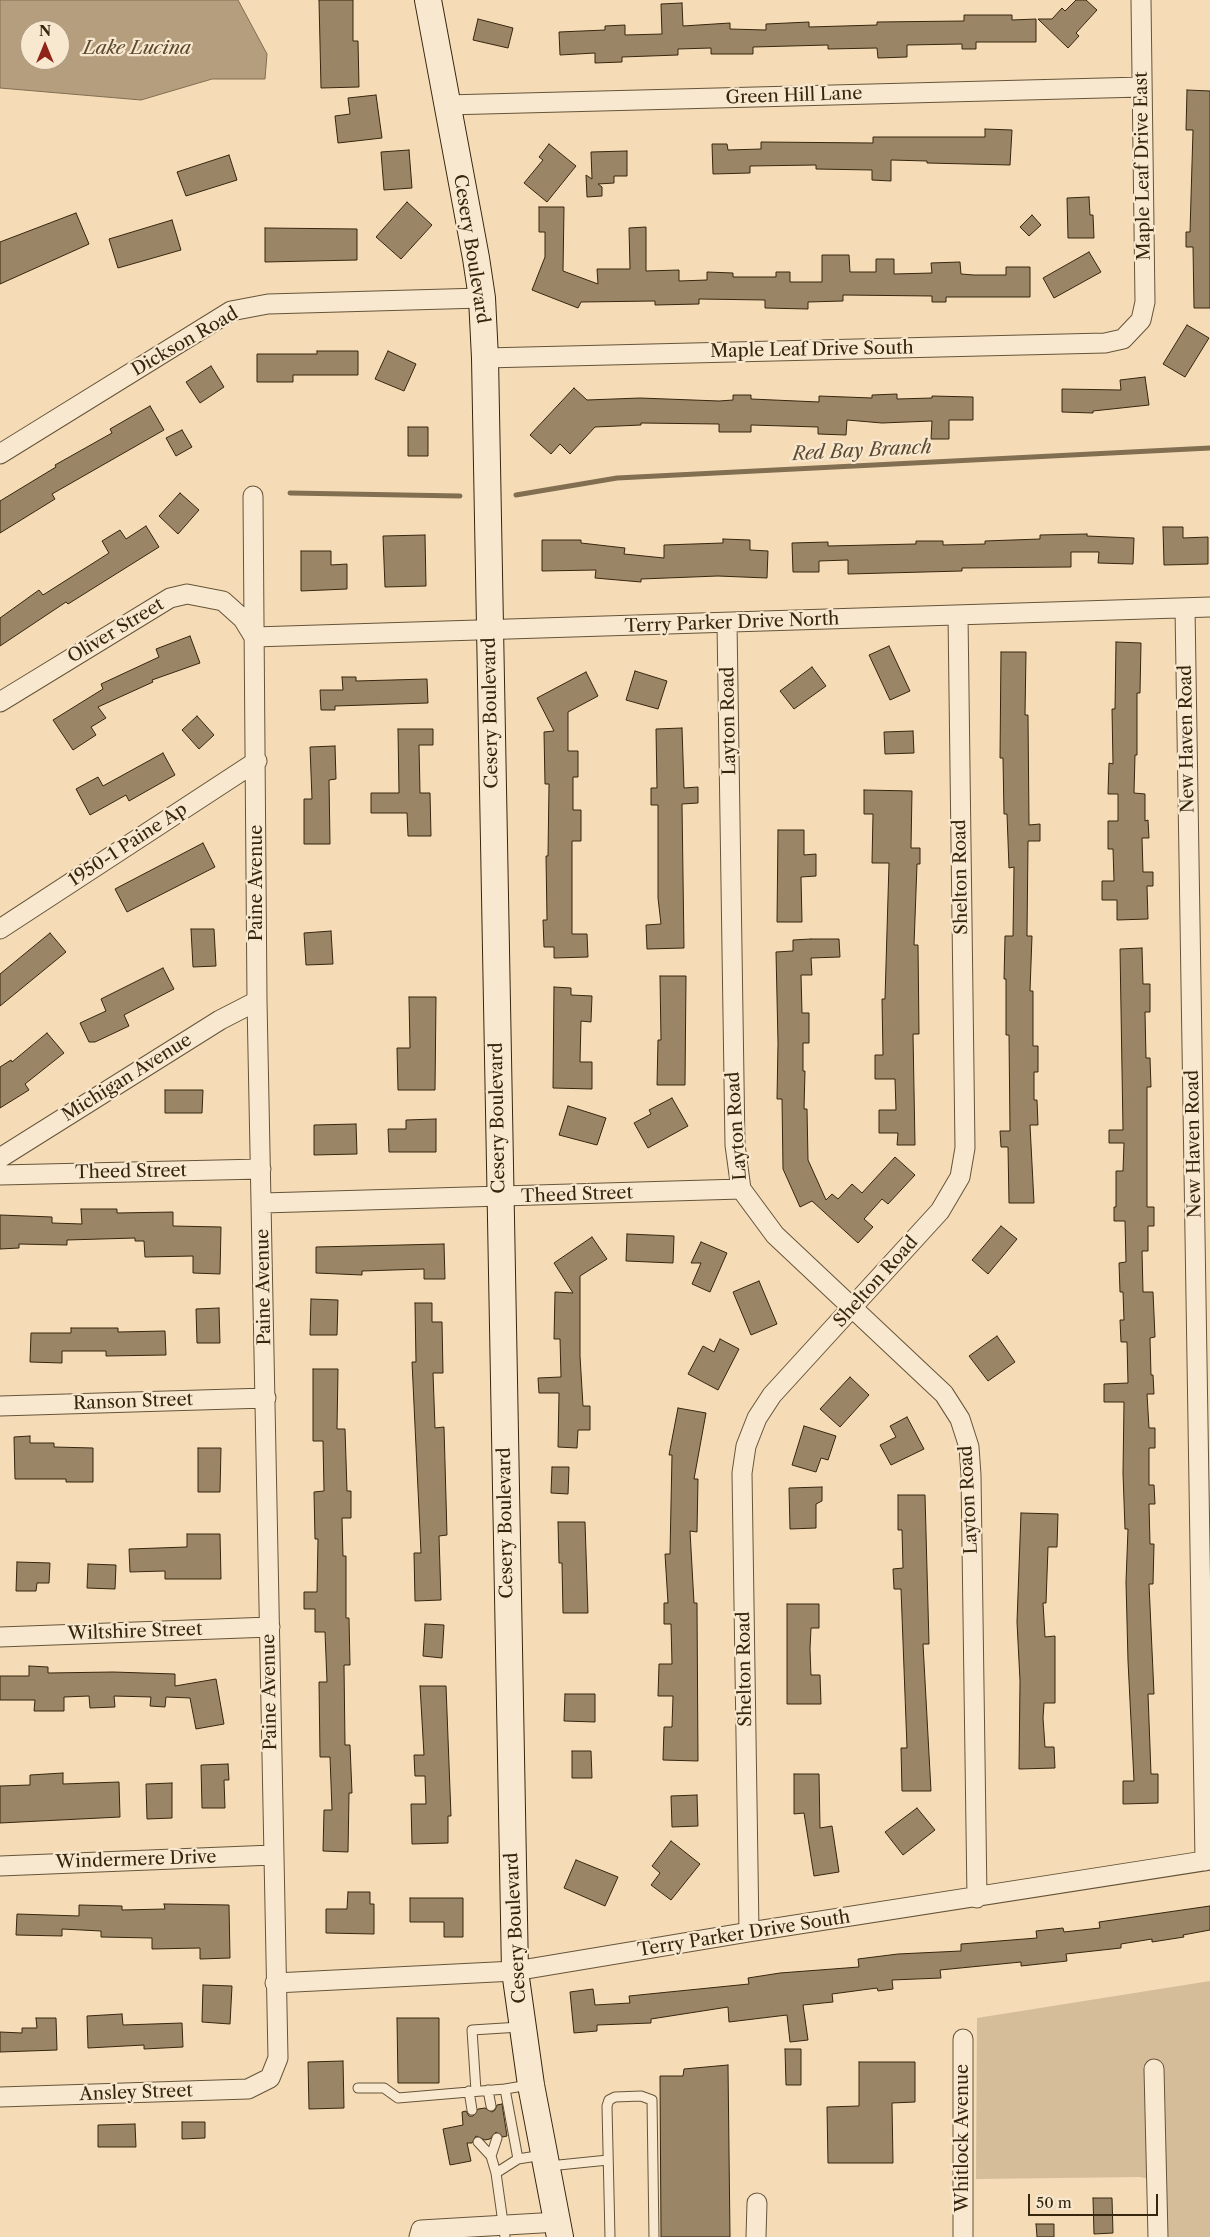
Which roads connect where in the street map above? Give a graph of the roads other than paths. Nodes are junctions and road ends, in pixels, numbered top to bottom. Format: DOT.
graph roads {
  1 [pos="428,0"];
  2 [pos="1141,0"];
  3 [pos="1142,86"];
  4 [pos="446,105"];
  5 [pos="482,298"];
  6 [pos="1134,330"];
  7 [pos="485,358"];
  8 [pos="0,454"];
  9 [pos="253,496"];
  10 [pos="1210,607"];
  11 [pos="1185,608"];
  12 [pos="958,615"];
  13 [pos="728,623"];
  14 [pos="489,630"];
  15 [pos="254,637"];
  16 [pos="0,702"];
  17 [pos="257,762"];
  18 [pos="0,929"];
  19 [pos="257,1001"];
  20 [pos="0,1158"];
  21 [pos="261,1169"];
  22 [pos="0,1175"];
  23 [pos="742,1189"];
  24 [pos="500,1198"];
  25 [pos="263,1203"];
  26 [pos="853,1308"];
  27 [pos="266,1398"];
  28 [pos="0,1406"];
  29 [pos="270,1627"];
  30 [pos="0,1636"];
  31 [pos="272,1855"];
  32 [pos="1208,1860"];
  33 [pos="0,1866"];
  34 [pos="977,1898"];
  35 [pos="749,1932"];
  36 [pos="515,1971"];
  37 [pos="275,1983"];
  38 [pos="522,2027"];
  39 [pos="962,2039"];
  40 [pos="1154,2069"];
  41 [pos="270,2078"];
  42 [pos="531,2085"];
  43 [pos="358,2088"];
  44 [pos="488,2090"];
  45 [pos="505,2090"];
  46 [pos="473,2091"];
  47 [pos="0,2097"];
  48 [pos="491,2106"];
  49 [pos="472,2110"];
  50 [pos="497,2138"];
  51 [pos="478,2142"];
  52 [pos="491,2156"];
  53 [pos="518,2159"];
  54 [pos="608,2160"];
  55 [pos="546,2161"];
  56 [pos="496,2174"];
  57 [pos="757,2203"];
  58 [pos="559,2229"];
  59 [pos="504,2231"];
  60 [pos="419,2237"];
  61 [pos="610,2237"];
  62 [pos="654,2237"];
  63 [pos="756,2237"];
  64 [pos="963,2237"];
  65 [pos="1158,2237"];
  1 -- 4 [label="main road, Cesery Boulevard"];
  2 -- 3 [label="street, Maple Leaf Drive East"];
  3 -- 4 [label="street, Green Hill Lane"];
  3 -- 6 [label="street, Maple Leaf Drive East"];
  4 -- 5 [label="main road, Cesery Boulevard"];
  5 -- 7 [label="main road, Cesery Boulevard"];
  5 -- 8 [label="street, Dickson Road"];
  6 -- 7 [label="street, Maple Leaf Drive South"];
  7 -- 14 [label="main road, Cesery Boulevard"];
  9 -- 15 [label="street, Paine Avenue"];
  10 -- 11 [label="street, Terry Parker Drive North"];
  11 -- 12 [label="street, Terry Parker Drive North"];
  11 -- 32 [label="street, New Haven Road"];
  12 -- 13 [label="street, Terry Parker Drive North"];
  12 -- 26 [label="street, Shelton Road"];
  13 -- 14 [label="street, Terry Parker Drive North"];
  13 -- 23 [label="street, Layton Road"];
  14 -- 15 [label="street, Terry Parker Drive North"];
  14 -- 24 [label="main road, Cesery Boulevard"];
  15 -- 16 [label="street, Oliver Street"];
  15 -- 17 [label="street, Paine Avenue"];
  17 -- 18 [label="street, 1950-1 Paine Ap"];
  17 -- 19 [label="street, Paine Avenue"];
  19 -- 20 [label="street, Michigan Avenue"];
  19 -- 21 [label="street, Paine Avenue"];
  21 -- 22 [label="street, Theed Street"];
  21 -- 25 [label="street, Paine Avenue"];
  23 -- 24 [label="street, Theed Street"];
  23 -- 26 [label="street, Layton Road"];
  24 -- 25 [label="street, Theed Street"];
  24 -- 36 [label="main road, Cesery Boulevard"];
  25 -- 27 [label="street, Paine Avenue"];
  26 -- 34 [label="street, Layton Road"];
  26 -- 35 [label="street, Shelton Road"];
  27 -- 28 [label="street, Ranson Street"];
  27 -- 29 [label="street, Paine Avenue"];
  29 -- 30 [label="street, Wiltshire Street"];
  29 -- 31 [label="street, Paine Avenue"];
  31 -- 33 [label="street, Windermere Drive"];
  31 -- 37 [label="street, Paine Avenue"];
  32 -- 34 [label="street, Terry Parker Drive South"];
  34 -- 35 [label="street, Terry Parker Drive South"];
  35 -- 36 [label="street, Terry Parker Drive South"];
  36 -- 37 [label="street, Terry Parker Drive South"];
  36 -- 38 [label="main road, Cesery Boulevard"];
  37 -- 41 [label="street, Paine Avenue"];
  38 -- 42 [label="main road, Cesery Boulevard"];
  38 -- 46 [label="lane"];
  39 -- 64 [label="street, Whitlock Avenue"];
  40 -- 65 [label="street"];
  41 -- 47 [label="street, Ansley Street"];
  42 -- 45 [label="lane"];
  42 -- 55 [label="main road, Cesery Boulevard"];
  43 -- 46 [label="lane"];
  44 -- 45 [label="lane"];
  44 -- 46 [label="lane"];
  44 -- 48 [label="lane"];
  45 -- 53 [label="lane"];
  46 -- 49 [label="lane"];
  50 -- 52 [label="lane"];
  51 -- 52 [label="lane"];
  52 -- 56 [label="lane"];
  53 -- 55 [label="lane"];
  53 -- 56 [label="lane"];
  54 -- 55 [label="lane"];
  54 -- 61 [label="lane"];
  54 -- 62 [label="lane"];
  55 -- 58 [label="main road, Cesery Boulevard"];
  56 -- 59 [label="lane"];
  57 -- 63 [label="street"];
  58 -- 59 [label="street"];
  59 -- 60 [label="street"];
}
